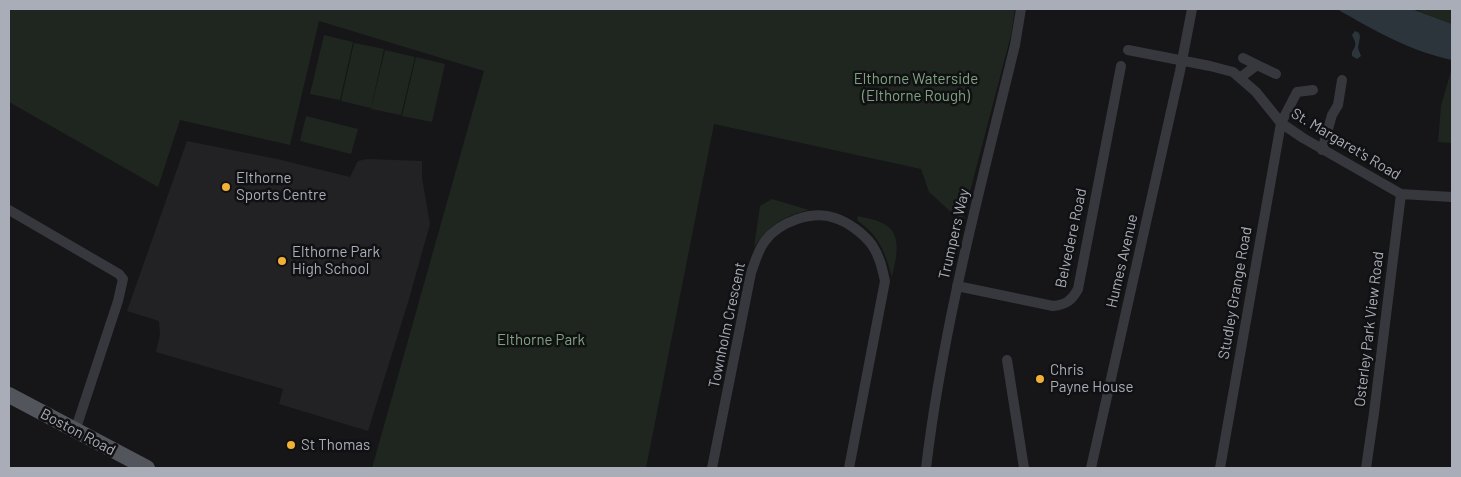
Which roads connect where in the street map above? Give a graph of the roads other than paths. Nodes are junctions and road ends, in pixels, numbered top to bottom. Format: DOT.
graph roads {
  1 [pos="1022,9"];
  2 [pos="1192,9"];
  3 [pos="1128,50"];
  4 [pos="1243,58"];
  5 [pos="1182,61"];
  6 [pos="1257,65"];
  7 [pos="1121,66"];
  8 [pos="1276,74"];
  9 [pos="1241,77"];
  10 [pos="1342,80"];
  11 [pos="1313,90"];
  12 [pos="1281,124"];
  13 [pos="1322,150"];
  14 [pos="1401,194"];
  15 [pos="1452,197"];
  16 [pos="9,210"];
  17 [pos="957,286"];
  18 [pos="1007,360"];
  19 [pos="10,397"];
  20 [pos="75,431"];
  21 [pos="147,468"];
  22 [pos="712,468"];
  23 [pos="849,468"];
  24 [pos="926,468"];
  25 [pos="1024,468"];
  26 [pos="1091,468"];
  27 [pos="1220,468"];
  28 [pos="1366,468"];
  1 -- 17 [label="street, Trumpers Way"];
  2 -- 5 [label="street, Humes Avenue"];
  3 -- 5 [label="street, St. Margaret's Road"];
  4 -- 6 [label="street"];
  5 -- 9 [label="street, St. Margaret's Road"];
  5 -- 26 [label="street, Humes Avenue"];
  6 -- 8 [label="street"];
  6 -- 9 [label="street"];
  7 -- 17 [label="street, Belvedere Road"];
  9 -- 12 [label="street, St. Margaret's Road"];
  10 -- 13 [label="street"];
  11 -- 12 [label="street, Studley Grange Road"];
  12 -- 13 [label="street, St. Margaret's Road"];
  12 -- 27 [label="street, Studley Grange Road"];
  13 -- 14 [label="street, St. Margaret's Road"];
  14 -- 15 [label="street, St. Margaret's Road"];
  14 -- 28 [label="street, Osterley Park View Road"];
  16 -- 20 [label="street"];
  17 -- 24 [label="street, Trumpers Way"];
  18 -- 25 [label="street"];
  19 -- 20 [label="main road, Boston Road"];
  20 -- 21 [label="main road, Boston Road"];
  22 -- 23 [label="street, Townholm Crescent"];
}
